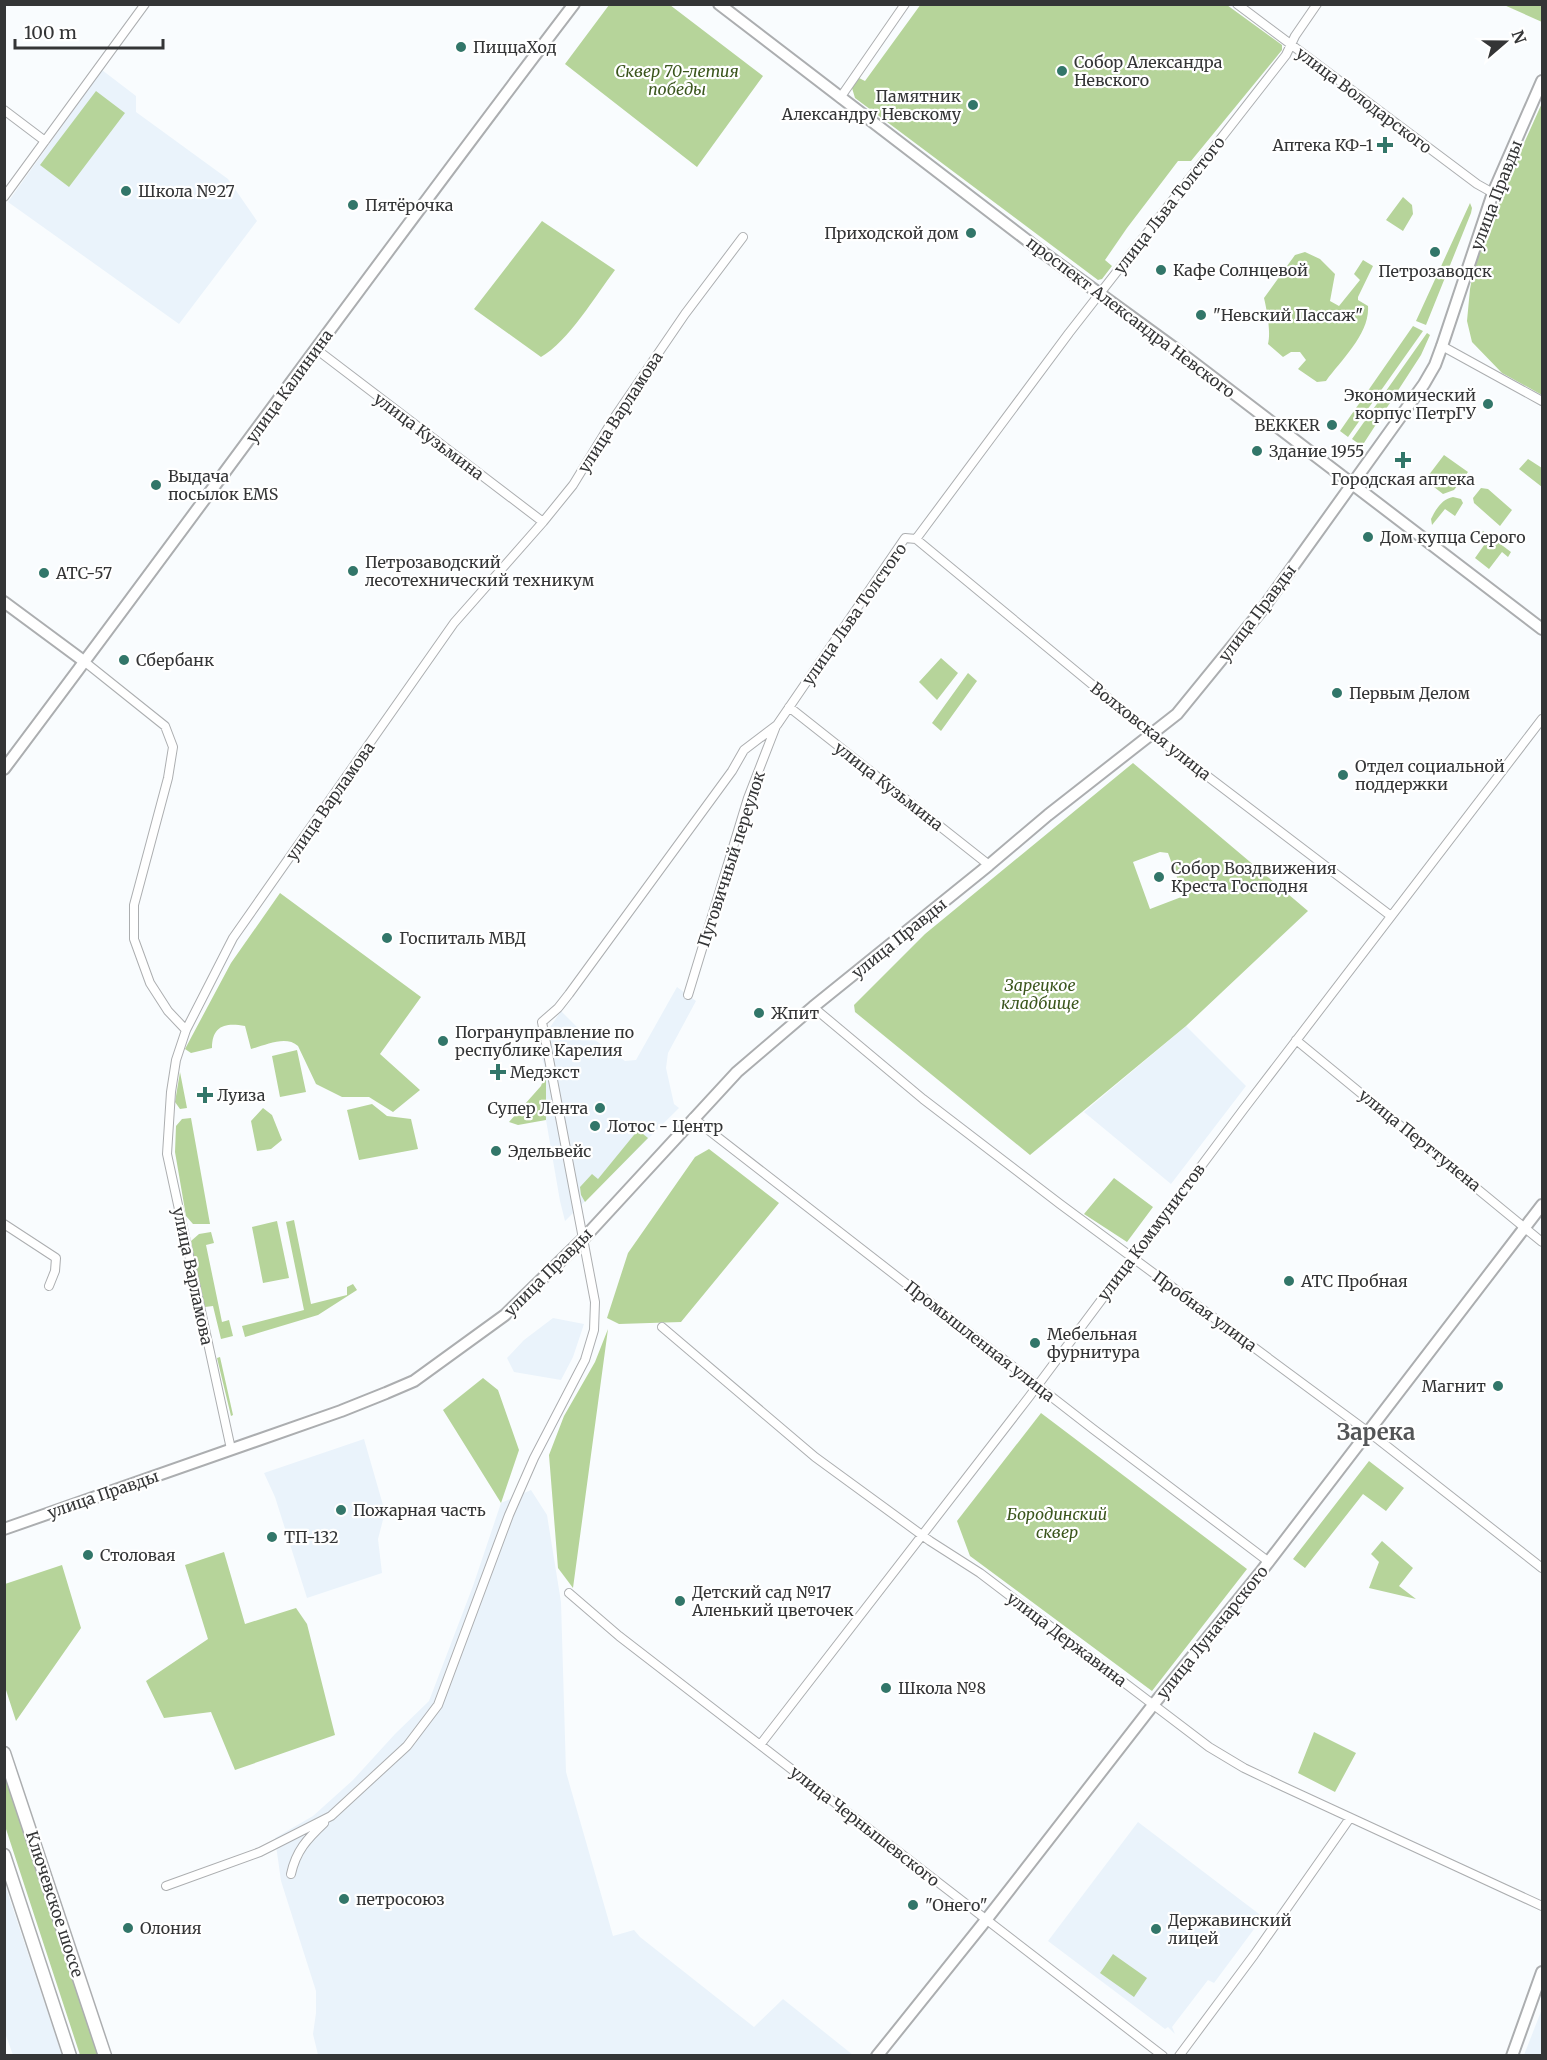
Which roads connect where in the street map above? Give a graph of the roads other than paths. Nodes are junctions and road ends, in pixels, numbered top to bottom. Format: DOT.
graph roads {
  1 [pos="145,4"];
  2 [pos="574,4"];
  3 [pos="719,4"];
  4 [pos="905,4"];
  5 [pos="1237,4"];
  6 [pos="1317,4"];
  7 [pos="1292,46"];
  8 [pos="1542,81"];
  9 [pos="840,98"];
  10 [pos="4,110"];
  11 [pos="45,141"];
  12 [pos="1493,193"];
  13 [pos="4,197"];
  14 [pos="743,237"];
  15 [pos="1101,293"];
  16 [pos="1442,346"];
  17 [pos="316,349"];
  18 [pos="1542,401"];
  19 [pos="1353,484"];
  20 [pos="543,522"];
  21 [pos="916,539"];
  22 [pos="4,602"];
  23 [pos="1542,629"];
  24 [pos="85,662"];
  25 [pos="789,707"];
  26 [pos="1542,719"];
  27 [pos="777,725"];
  28 [pos="1152,734"];
  29 [pos="4,769"];
  30 [pos="989,865"];
  31 [pos="1391,916"];
  32 [pos="688,995"];
  33 [pos="813,1007"];
  34 [pos="186,1030"];
  35 [pos="1296,1040"];
  36 [pos="693,1118"];
  37 [pos="1542,1205"];
  38 [pos="4,1224"];
  39 [pos="1526,1228"];
  40 [pos="584,1238"];
  41 [pos="1542,1242"];
  42 [pos="1132,1257"];
  43 [pos="48,1286"];
  44 [pos="662,1328"];
  45 [pos="1038,1386"];
  46 [pos="1369,1432"];
  47 [pos="231,1449"];
  48 [pos="4,1529"];
  49 [pos="921,1535"];
  50 [pos="1269,1562"];
  51 [pos="1542,1568"];
  52 [pos="569,1593"];
  53 [pos="1154,1705"];
  54 [pos="760,1745"];
  55 [pos="4,1753"];
  56 [pos="331,1816"];
  57 [pos="1350,1818"];
  58 [pos="4,1855"];
  59 [pos="291,1874"];
  60 [pos="166,1886"];
  61 [pos="1542,1906"];
  62 [pos="986,1920"];
  63 [pos="1542,1972"];
  64 [pos="70,2055"];
  65 [pos="105,2055"];
  66 [pos="877,2055"];
  67 [pos="1163,2055"];
  68 [pos="1179,2055"];
  69 [pos="1512,2055"];
  1 -- 11 [label="street"];
  2 -- 17 [label="main road, улица Калинина"];
  3 -- 9 [label="main road, проспект Александра Невского"];
  4 -- 9 [label="street"];
  5 -- 7 [label="street, улица Володарского"];
  6 -- 7 [label="street, улица Льва Толстого"];
  7 -- 12 [label="street, улица Володарского"];
  7 -- 15 [label="street, улица Льва Толстого"];
  8 -- 12 [label="main road, улица Правды"];
  9 -- 15 [label="main road, проспект Александра Невского"];
  10 -- 11 [label="street"];
  11 -- 13 [label="street"];
  12 -- 16 [label="main road, улица Правды"];
  14 -- 20 [label="street, улица Варламова"];
  15 -- 19 [label="main road, проспект Александра Невского"];
  15 -- 21 [label="street, улица Льва Толстого"];
  16 -- 18 [label="street"];
  16 -- 19 [label="main road, улица Правды"];
  17 -- 20 [label="street, улица Кузьмина"];
  17 -- 24 [label="main road, улица Калинина"];
  19 -- 23 [label="main road, проспект Александра Невского"];
  19 -- 28 [label="main road, улица Правды"];
  20 -- 34 [label="street, улица Варламова"];
  21 -- 25 [label="street, улица Льва Толстого"];
  21 -- 28 [label="street, Волховская улица"];
  22 -- 24 [label="main road"];
  24 -- 29 [label="main road, улица Калинина"];
  24 -- 34 [label="street"];
  25 -- 27 [label="street, улица Льва Толстого"];
  25 -- 30 [label="street, улица Кузьмина"];
  26 -- 31 [label="street, улица Коммунистов"];
  27 -- 32 [label="street, Пуговичный переулок"];
  27 -- 40 [label="street, улица Льва Толстого"];
  28 -- 30 [label="main road, улица Правды"];
  28 -- 31 [label="street, Волховская улица"];
  30 -- 33 [label="main road, улица Правды"];
  31 -- 35 [label="street, улица Коммунистов"];
  33 -- 36 [label="main road, улица Правды"];
  33 -- 42 [label="street, Пробная улица"];
  34 -- 47 [label="street, улица Варламова"];
  35 -- 39 [label="street, улица Перттунена"];
  35 -- 42 [label="street, улица Коммунистов"];
  36 -- 40 [label="main road, улица Правды"];
  36 -- 45 [label="street, Промышленная улица"];
  37 -- 39 [label="main road, улица Луначарского"];
  38 -- 43 [label="street"];
  39 -- 41 [label="street, улица Перттунена"];
  39 -- 46 [label="main road, улица Луначарского"];
  40 -- 47 [label="main road, улица Правды"];
  40 -- 56 [label="street"];
  42 -- 45 [label="street, улица Коммунистов"];
  42 -- 46 [label="street, Пробная улица"];
  44 -- 49 [label="street, улица Державина"];
  45 -- 49 [label="street, улица Коммунистов"];
  45 -- 50 [label="street, Промышленная улица"];
  46 -- 50 [label="main road, улица Луначарского"];
  46 -- 51 [label="street, Пробная улица"];
  47 -- 48 [label="main road, улица Правды"];
  49 -- 53 [label="street, улица Державина"];
  49 -- 54 [label="street, улица Коммунистов"];
  50 -- 53 [label="main road, улица Луначарского"];
  52 -- 54 [label="street, улица Чернышевского"];
  53 -- 57 [label="street, улица Державина"];
  53 -- 62 [label="main road, улица Луначарского"];
  54 -- 62 [label="street, улица Чернышевского"];
  55 -- 65 [label="main road, Ключевское шоссе"];
  56 -- 59 [label="street"];
  56 -- 60 [label="street"];
  57 -- 61 [label="street, улица Державина"];
  57 -- 68 [label="street"];
  58 -- 64 [label="main road, Ключевское шоссе"];
  62 -- 66 [label="main road, улица Луначарского"];
  62 -- 67 [label="street, улица Чернышевского"];
  63 -- 69 [label="main road"];
}
